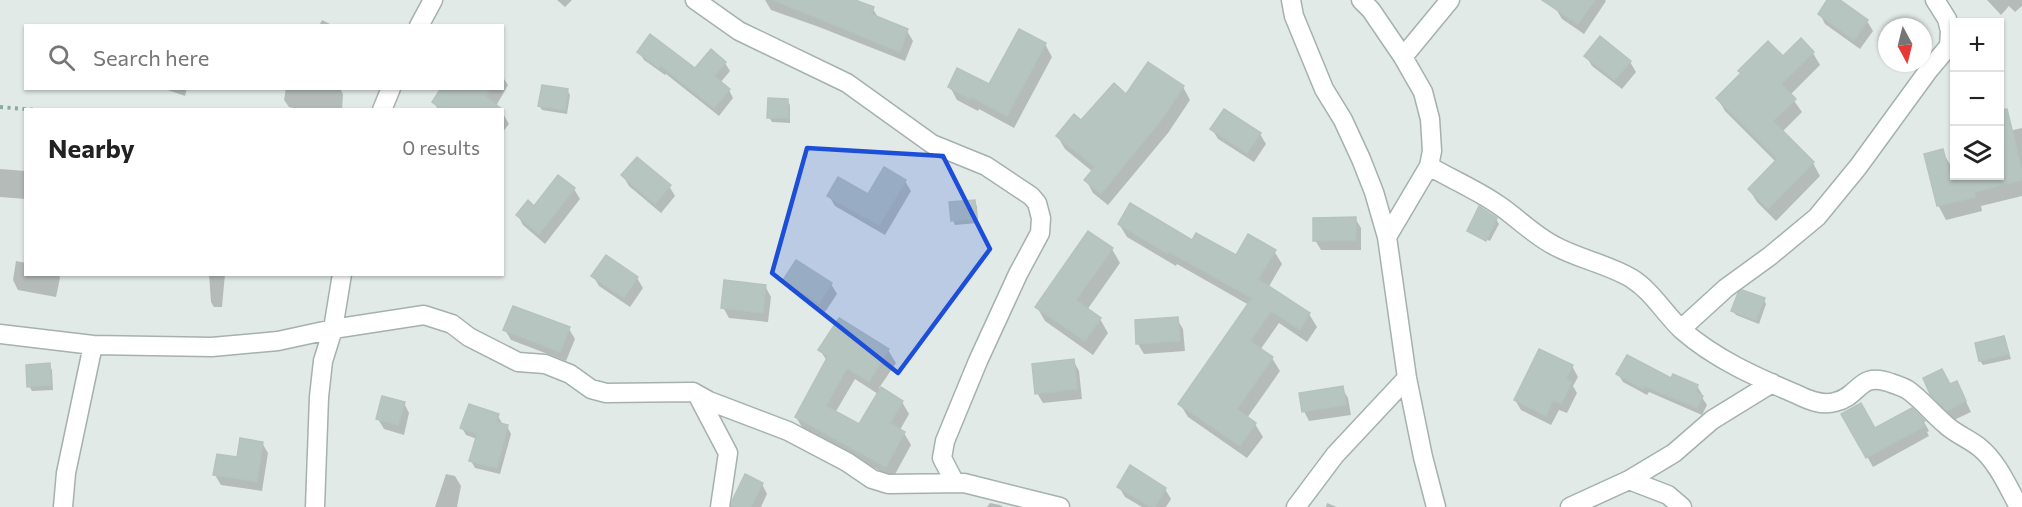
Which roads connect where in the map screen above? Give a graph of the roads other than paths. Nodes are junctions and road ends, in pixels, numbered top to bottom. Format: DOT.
graph roads {
  1 [pos="433,0"];
  2 [pos="695,0"];
  3 [pos="1291,0"];
  4 [pos="1361,0"];
  5 [pos="1450,0"];
  6 [pos="1935,0"];
  7 [pos="420,24"];
  8 [pos="1403,57"];
  9 [pos="390,90"];
  10 [pos="383,108"];
  11 [pos="1429,166"];
  12 [pos="1388,237"];
  13 [pos="342,276"];
  14 [pos="333,329"];
  15 [pos="1681,329"];
  16 [pos="0,334"];
  17 [pos="93,345"];
  18 [pos="1407,378"];
  19 [pos="1772,384"];
  20 [pos="697,394"];
  21 [pos="1629,480"];
  22 [pos="955,483"];
  23 [pos="63,507"];
  24 [pos="315,507"];
  25 [pos="720,507"];
  26 [pos="1060,507"];
  27 [pos="1296,507"];
  28 [pos="1436,507"];
  29 [pos="1570,507"];
  30 [pos="1682,507"];
  31 [pos="2019,507"];
  1 -- 7 [label="street"];
  2 -- 22 [label="street"];
  3 -- 12 [label="street"];
  4 -- 8 [label="street"];
  5 -- 8 [label="street"];
  6 -- 15 [label="street"];
  8 -- 11 [label="street"];
  9 -- 10 [label="street"];
  11 -- 12 [label="street"];
  11 -- 15 [label="street"];
  12 -- 18 [label="street"];
  13 -- 14 [label="street"];
  14 -- 17 [label="street"];
  14 -- 20 [label="street"];
  14 -- 24 [label="street"];
  15 -- 19 [label="street"];
  16 -- 17 [label="street"];
  17 -- 23 [label="street"];
  18 -- 27 [label="street"];
  18 -- 28 [label="street"];
  19 -- 21 [label="street"];
  19 -- 31 [label="street"];
  20 -- 22 [label="street"];
  20 -- 25 [label="street"];
  21 -- 29 [label="street"];
  21 -- 30 [label="street"];
  22 -- 26 [label="street"];
}
